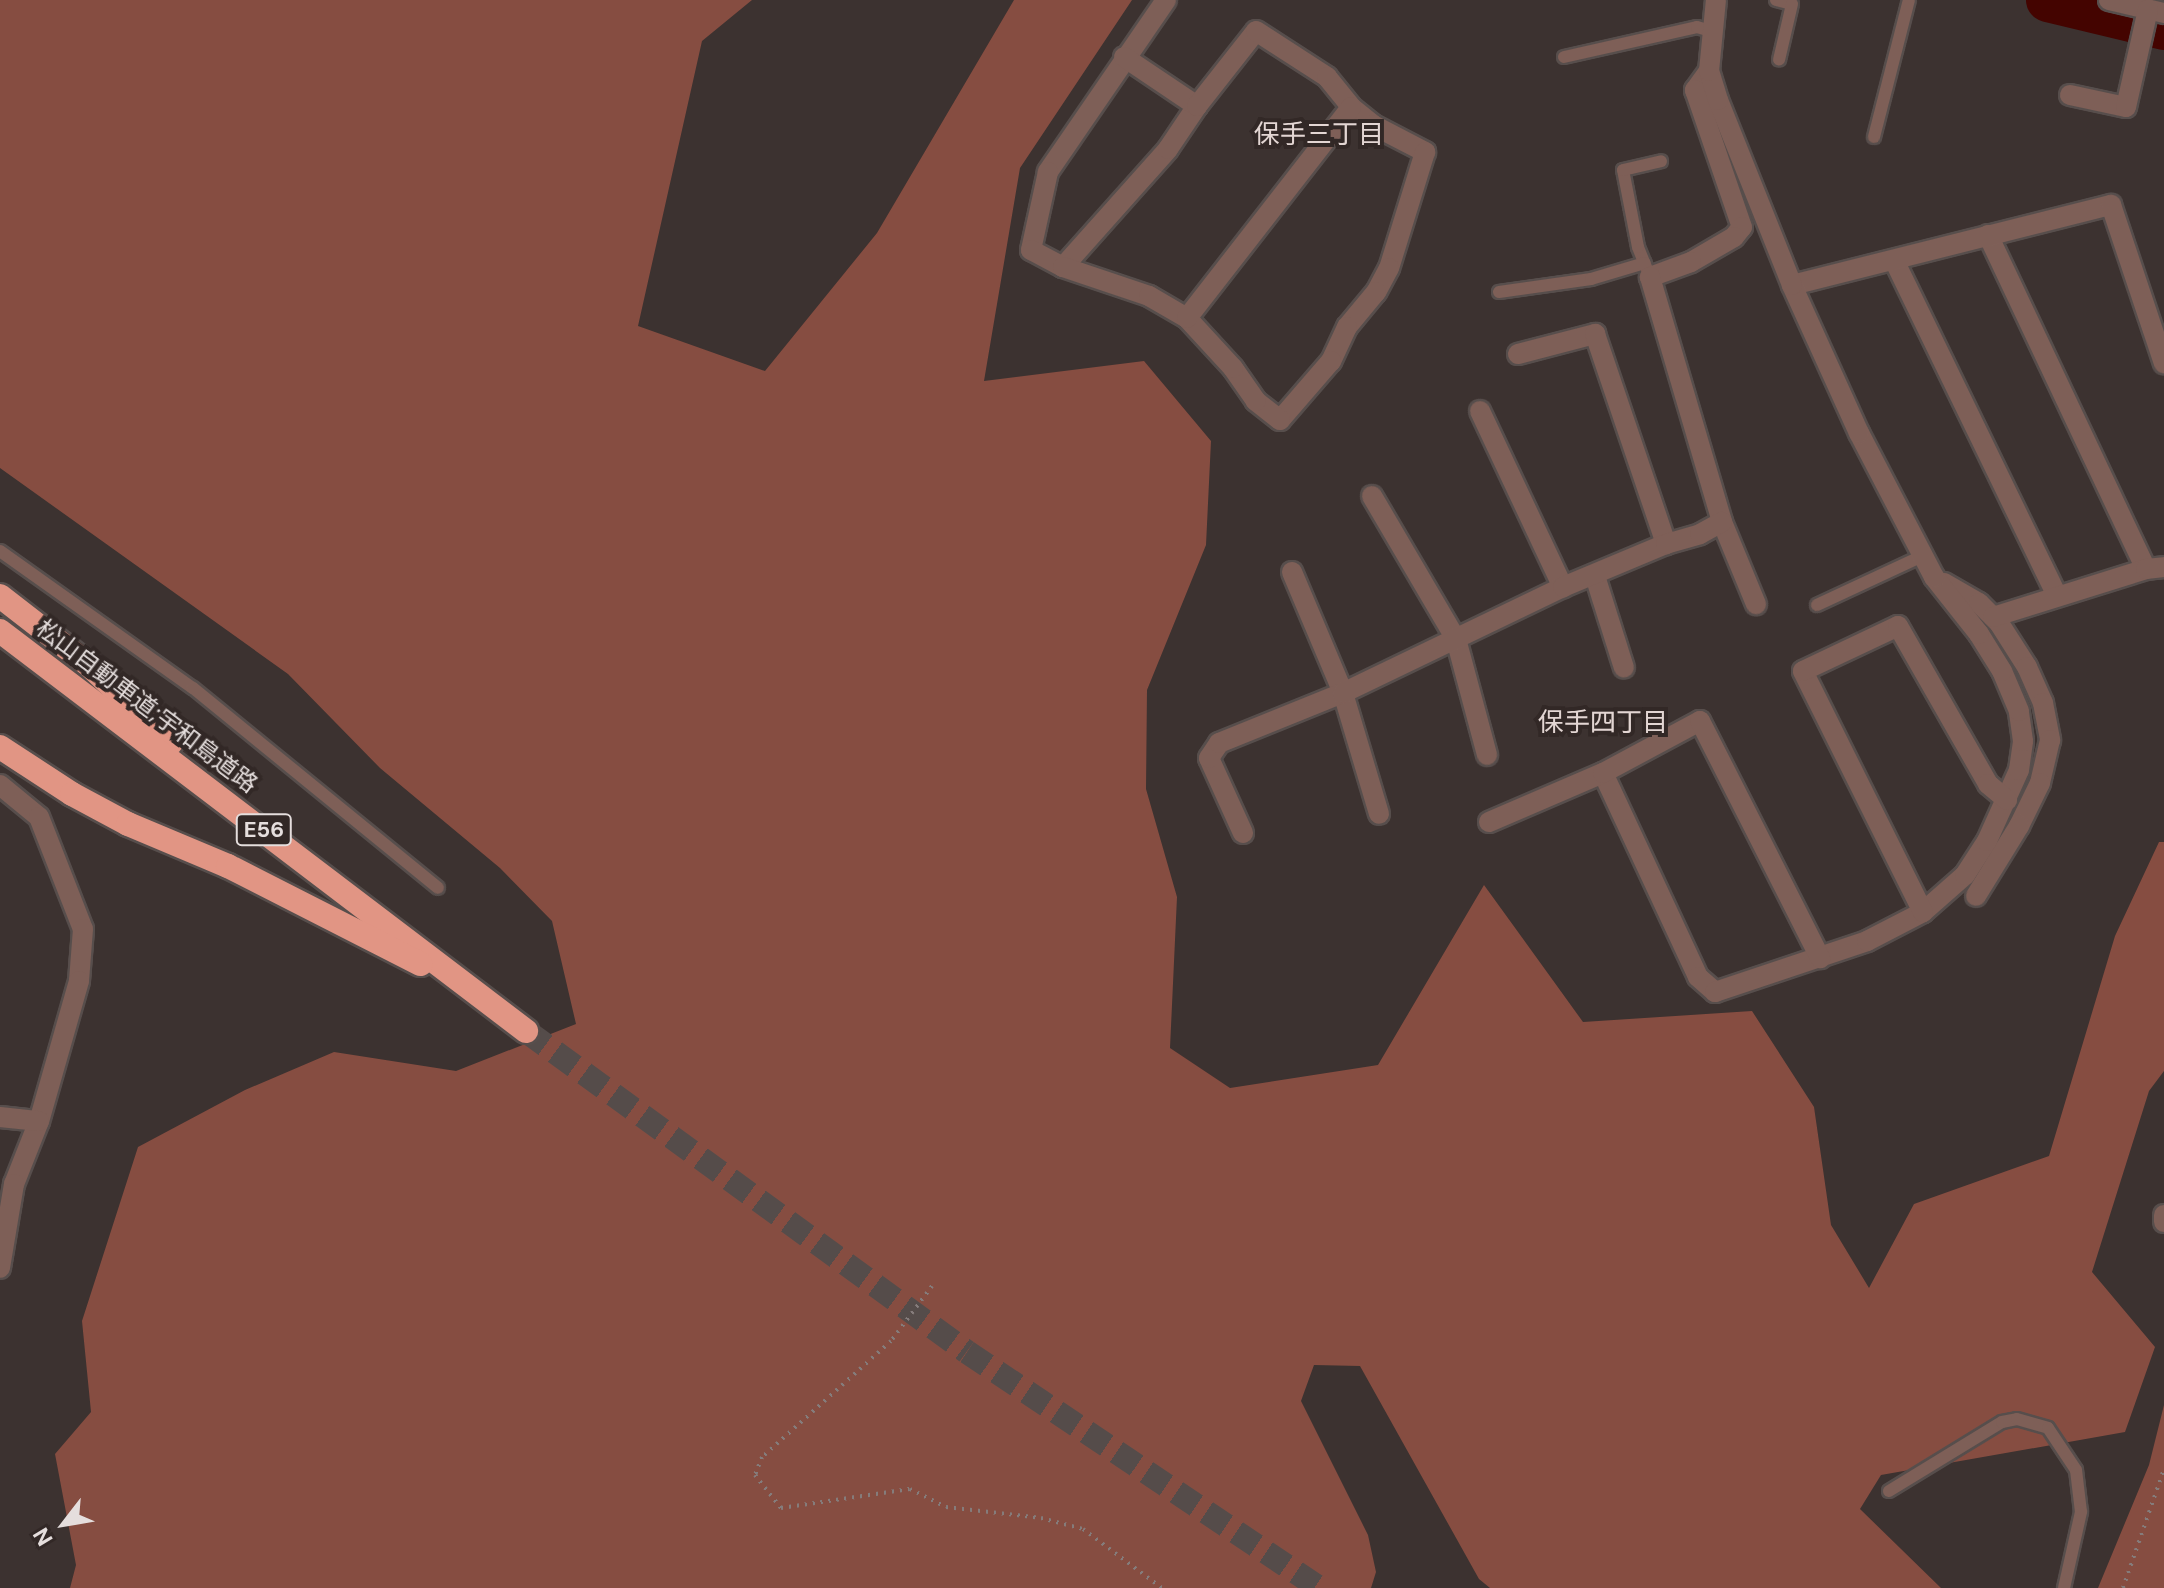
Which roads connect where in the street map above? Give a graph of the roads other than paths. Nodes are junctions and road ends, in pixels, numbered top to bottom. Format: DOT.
graph roads {
  1 [pos="1166,0"];
  2 [pos="1716,0"];
  3 [pos="1776,0"];
  4 [pos="1909,0"];
  5 [pos="2109,0"];
  6 [pos="2150,19"];
  7 [pos="1711,31"];
  8 [pos="1124,57"];
  9 [pos="1564,57"];
  10 [pos="1779,60"];
  11 [pos="1709,71"];
  12 [pos="2070,95"];
  13 [pos="1197,106"];
  14 [pos="1351,107"];
  15 [pos="1874,137"];
  16 [pos="1661,161"];
  17 [pos="1988,235"];
  18 [pos="1894,260"];
  19 [pos="1063,267"];
  20 [pos="1648,270"];
  21 [pos="1792,285"];
  22 [pos="1499,292"];
  23 [pos="1187,318"];
  24 [pos="1518,354"];
  25 [pos="2164,363"];
  26 [pos="1480,411"];
  27 [pos="1372,496"];
  28 [pos="1722,522"];
  29 [pos="1666,544"];
  30 [pos="0,551"];
  31 [pos="1922,556"];
  32 [pos="2155,568"];
  33 [pos="1292,572"];
  34 [pos="1595,576"];
  35 [pos="1934,577"];
  36 [pos="1563,587"];
  37 [pos="0,596"];
  38 [pos="2057,596"];
  39 [pos="1756,604"];
  40 [pos="1817,605"];
  41 [pos="1993,617"];
  42 [pos="0,631"];
  43 [pos="1456,639"];
  44 [pos="1624,668"];
  45 [pos="1343,693"];
  46 [pos="0,747"];
  47 [pos="1487,755"];
  48 [pos="1603,773"];
  49 [pos="0,785"];
  50 [pos="2007,800"];
  51 [pos="1379,814"];
  52 [pos="252,820"];
  53 [pos="1489,822"];
  54 [pos="1243,833"];
  55 [pos="438,888"];
  56 [pos="1976,896"];
  57 [pos="1923,912"];
  58 [pos="1820,958"];
  59 [pos="483,997"];
  60 [pos="526,1031"];
  61 [pos="0,1117"];
  62 [pos="39,1121"];
  63 [pos="2164,1215"];
  64 [pos="2164,1222"];
  65 [pos="0,1268"];
  66 [pos="1889,1491"];
  67 [pos="2064,1588"];
  1 -- 8 [label="street"];
  2 -- 7 [label="street"];
  3 -- 10 [label="lane"];
  4 -- 15 [label="lane"];
  5 -- 6 [label="street"];
  6 -- 12 [label="street"];
  7 -- 9 [label="lane"];
  7 -- 11 [label="street"];
  8 -- 13 [label="street"];
  8 -- 19 [label="street"];
  11 -- 20 [label="street"];
  11 -- 21 [label="street"];
  13 -- 14 [label="street"];
  13 -- 19 [label="street"];
  14 -- 23 [label="street"];
  14 -- 23 [label="street"];
  16 -- 20 [label="lane"];
  17 -- 18 [label="street"];
  17 -- 25 [label="street"];
  17 -- 32 [label="street"];
  18 -- 21 [label="street"];
  18 -- 38 [label="street"];
  19 -- 23 [label="street"];
  20 -- 22 [label="lane"];
  20 -- 28 [label="street"];
  21 -- 31 [label="street"];
  24 -- 29 [label="street"];
  26 -- 36 [label="street"];
  27 -- 43 [label="street"];
  28 -- 29 [label="street"];
  28 -- 39 [label="street"];
  29 -- 34 [label="street"];
  30 -- 55 [label="lane"];
  31 -- 35 [label="street"];
  31 -- 40 [label="lane"];
  32 -- 38 [label="street"];
  33 -- 45 [label="street"];
  34 -- 36 [label="street"];
  34 -- 44 [label="street"];
  35 -- 41 [label="street"];
  35 -- 50 [label="street"];
  36 -- 43 [label="street"];
  37 -- 52 [label="highway"];
  38 -- 41 [label="street"];
  41 -- 56 [label="street"];
  42 -- 52 [label="highway, 松山自動車道;宇和島道路 / E56"];
  43 -- 45 [label="street"];
  43 -- 47 [label="street"];
  45 -- 51 [label="street"];
  45 -- 54 [label="street"];
  46 -- 59 [label="highway"];
  48 -- 53 [label="street"];
  48 -- 58 [label="street"];
  48 -- 58 [label="street"];
  49 -- 62 [label="street"];
  50 -- 57 [label="street"];
  50 -- 57 [label="street"];
  52 -- 59 [label="highway, 松山自動車道;宇和島道路 / E56"];
  57 -- 58 [label="street"];
  59 -- 60 [label="highway, 松山自動車道;宇和島道路 / E56"];
  61 -- 62 [label="street"];
  62 -- 65 [label="street"];
  63 -- 64 [label="street"];
  66 -- 67 [label="lane"];
}
